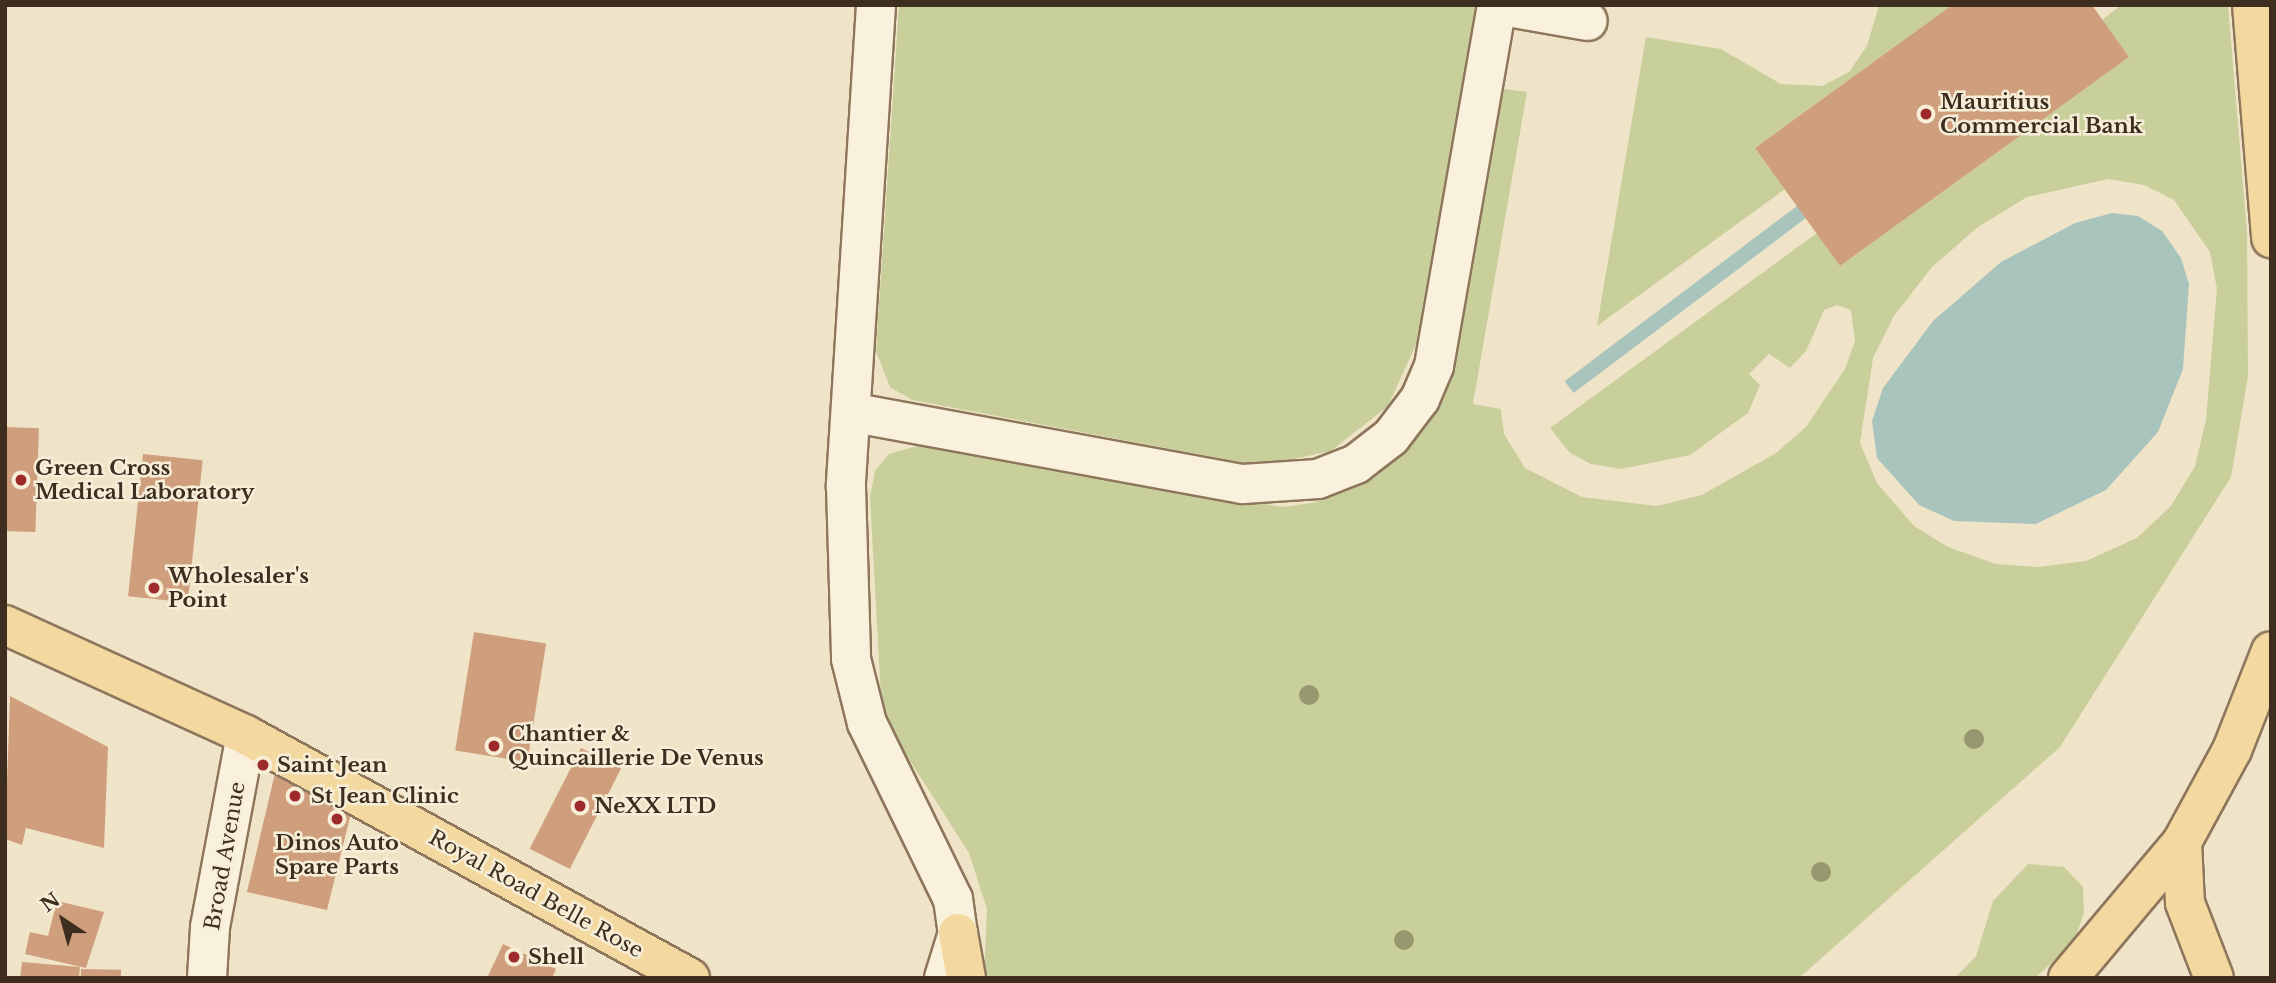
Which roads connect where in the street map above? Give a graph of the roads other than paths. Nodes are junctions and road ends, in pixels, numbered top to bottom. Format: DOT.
graph roads {
  1 [pos="852,5"];
  2 [pos="876,5"];
  3 [pos="1497,5"];
  4 [pos="2252,5"];
  5 [pos="1588,21"];
  6 [pos="871,45"];
  7 [pos="2271,238"];
  8 [pos="855,413"];
  9 [pos="5,625"];
  10 [pos="2271,651"];
  11 [pos="246,735"];
  12 [pos="2182,842"];
  13 [pos="958,933"];
  14 [pos="208,978"];
  15 [pos="690,978"];
  16 [pos="944,978"];
  17 [pos="966,978"];
  18 [pos="2068,978"];
  19 [pos="2214,978"];
  1 -- 6 [label="street"];
  2 -- 6 [label="street"];
  3 -- 5 [label="street"];
  3 -- 8 [label="street"];
  4 -- 7 [label="main road"];
  6 -- 8 [label="street"];
  8 -- 13 [label="street"];
  9 -- 11 [label="main road, Royal Road Belle Rose"];
  10 -- 12 [label="main road"];
  11 -- 14 [label="street, Broad Avenue"];
  11 -- 15 [label="main road, Royal Road Belle Rose"];
  12 -- 18 [label="main road"];
  12 -- 19 [label="main road"];
  13 -- 16 [label="street"];
  13 -- 17 [label="main road"];
}
